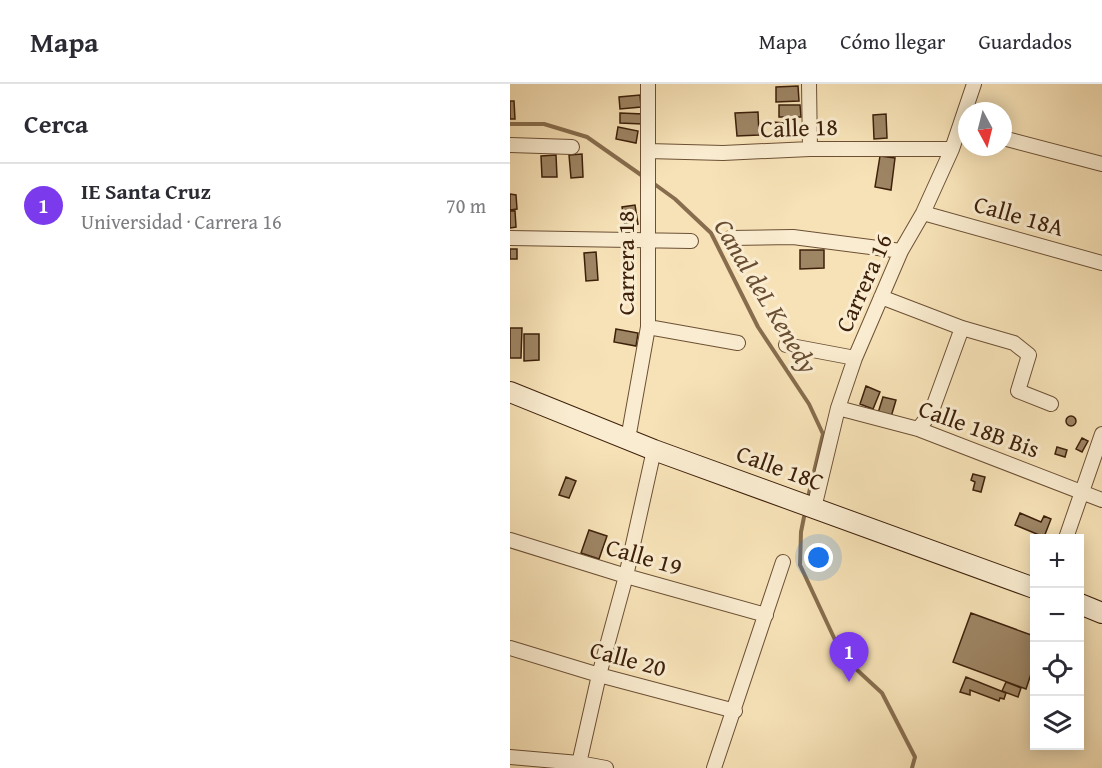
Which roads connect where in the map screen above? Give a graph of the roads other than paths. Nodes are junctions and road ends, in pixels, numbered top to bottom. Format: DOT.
graph roads {
  1 [pos="648,84"];
  2 [pos="809,84"];
  3 [pos="974,84"];
  4 [pos="969,102"];
  5 [pos="958,137"];
  6 [pos="1012,140"];
  7 [pos="510,146"];
  8 [pos="572,147"];
  9 [pos="810,149"];
  10 [pos="952,149"];
  11 [pos="648,151"];
  12 [pos="1102,164"];
  13 [pos="923,213"];
  14 [pos="510,238"];
  15 [pos="730,238"];
  16 [pos="648,240"];
  17 [pos="691,241"];
  18 [pos="900,251"];
  19 [pos="1102,263"];
  20 [pos="881,297"];
  21 [pos="648,327"];
  22 [pos="962,328"];
  23 [pos="738,343"];
  24 [pos="786,345"];
  25 [pos="855,358"];
  26 [pos="510,393"];
  27 [pos="1051,404"];
  28 [pos="838,408"];
  29 [pos="918,429"];
  30 [pos="1102,434"];
  31 [pos="628,439"];
  32 [pos="654,450"];
  33 [pos="1082,492"];
  34 [pos="1102,500"];
  35 [pos="814,508"];
  36 [pos="1067,534"];
  37 [pos="510,540"];
  38 [pos="783,562"];
  39 [pos="626,576"];
  40 [pos="1030,586"];
  41 [pos="1084,606"];
  42 [pos="1102,613"];
  43 [pos="766,615"];
  44 [pos="510,648"];
  45 [pos="599,675"];
  46 [pos="735,711"];
  47 [pos="510,757"];
  48 [pos="578,765"];
  49 [pos="606,768"];
  50 [pos="714,768"];
  1 -- 11 [label="street, Carrera 18"];
  2 -- 9 [label="street"];
  3 -- 4 [label="street, Carrera 16"];
  5 -- 10 [label="street, Carrera 16"];
  6 -- 12 [label="street"];
  7 -- 8 [label="street"];
  9 -- 10 [label="street, Calle 18"];
  9 -- 11 [label="street, Calle 18"];
  10 -- 13 [label="street, Carrera 16"];
  11 -- 16 [label="street, Carrera 18"];
  13 -- 18 [label="street, Carrera 16"];
  13 -- 19 [label="street, Calle 18A"];
  14 -- 16 [label="street"];
  15 -- 18 [label="street"];
  16 -- 17 [label="street"];
  16 -- 21 [label="street, Carrera 18"];
  18 -- 20 [label="street, Carrera 16"];
  20 -- 22 [label="street"];
  20 -- 25 [label="street, Carrera 16"];
  21 -- 23 [label="street"];
  21 -- 31 [label="street, Carrera 18"];
  22 -- 27 [label="street"];
  22 -- 29 [label="street"];
  24 -- 25 [label="street"];
  25 -- 28 [label="street, Carrera 16"];
  26 -- 31 [label="main road, Calle 18C"];
  28 -- 29 [label="street, Calle 18B Bis"];
  28 -- 35 [label="street, Carrera 16"];
  29 -- 33 [label="street, Calle 18B Bis"];
  30 -- 33 [label="street"];
  31 -- 32 [label="main road, Calle 18C"];
  32 -- 35 [label="main road, Calle 18C"];
  32 -- 39 [label="street"];
  33 -- 34 [label="street, Calle 18B Bis"];
  33 -- 36 [label="street"];
  35 -- 40 [label="main road, Calle 18C"];
  37 -- 39 [label="street, Calle 19"];
  38 -- 43 [label="street"];
  39 -- 43 [label="street, Calle 19"];
  39 -- 45 [label="street"];
  41 -- 42 [label="main road"];
  43 -- 46 [label="street"];
  44 -- 45 [label="street, Calle 20"];
  45 -- 46 [label="street, Calle 20"];
  45 -- 48 [label="street"];
  46 -- 50 [label="street"];
  47 -- 48 [label="street"];
  48 -- 49 [label="street"];
}
